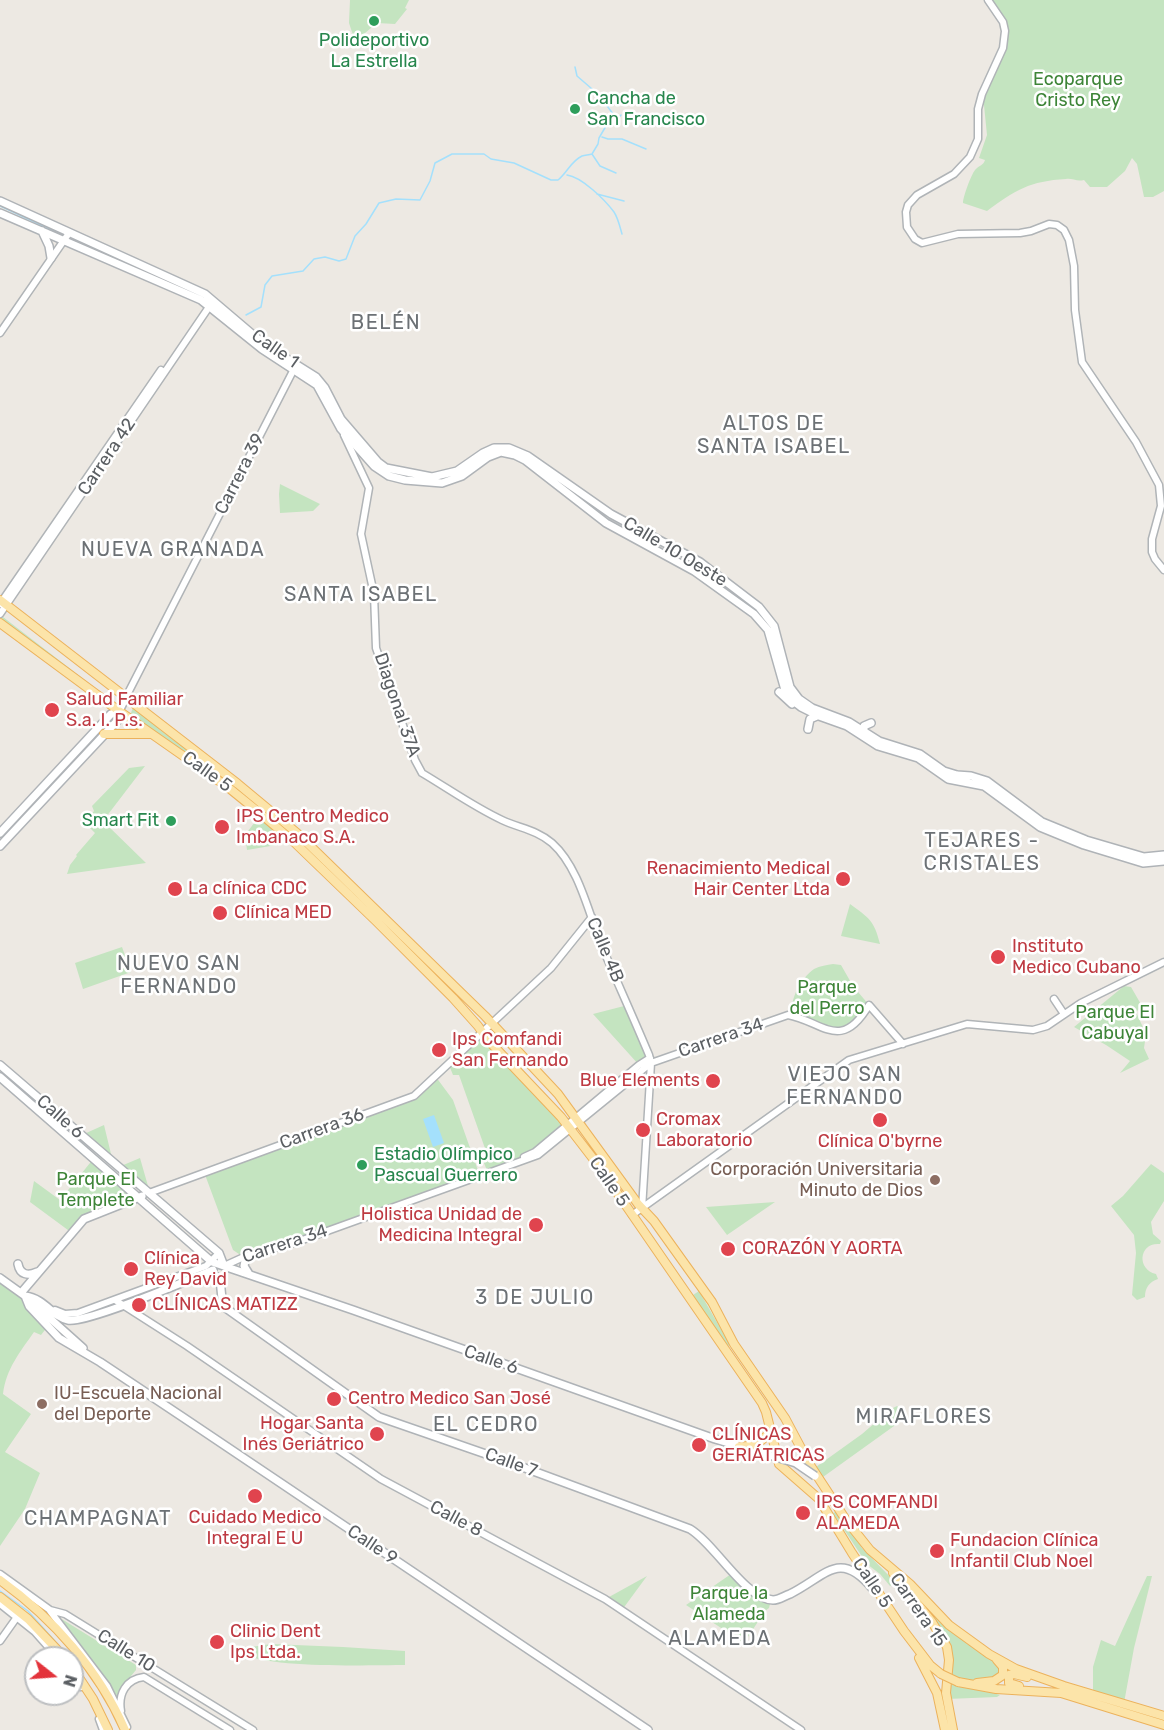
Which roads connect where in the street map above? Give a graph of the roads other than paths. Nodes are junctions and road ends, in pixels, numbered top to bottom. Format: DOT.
graph roads {
  1 [pos="988,0"];
  2 [pos="0,201"];
  3 [pos="0,213"];
  4 [pos="42,231"];
  5 [pos="69,233"];
  6 [pos="64,240"];
  7 [pos="51,258"];
  8 [pos="210,302"];
  9 [pos="0,333"];
  10 [pos="295,367"];
  11 [pos="341,429"];
  12 [pos="524,457"];
  13 [pos="597,504"];
  14 [pos="591,512"];
  15 [pos="676,561"];
  16 [pos="700,562"];
  17 [pos="1164,570"];
  18 [pos="707,580"];
  19 [pos="729,584"];
  20 [pos="2,603"];
  21 [pos="0,614"];
  22 [pos="0,623"];
  23 [pos="779,692"];
  24 [pos="126,698"];
  25 [pos="801,707"];
  26 [pos="119,711"];
  27 [pos="819,716"];
  28 [pos="871,723"];
  29 [pos="808,729"];
  30 [pos="864,732"];
  31 [pos="104,734"];
  32 [pos="153,734"];
  33 [pos="422,774"];
  34 [pos="1031,819"];
  35 [pos="0,833"];
  36 [pos="0,846"];
  37 [pos="1164,855"];
  38 [pos="1164,861"];
  39 [pos="592,917"];
  40 [pos="1164,962"];
  41 [pos="1054,999"];
  42 [pos="1064,1014"];
  43 [pos="493,1024"];
  44 [pos="483,1034"];
  45 [pos="903,1044"];
  46 [pos="650,1061"];
  47 [pos="0,1065"];
  48 [pos="0,1077"];
  49 [pos="577,1119"];
  50 [pos="569,1126"];
  51 [pos="149,1193"];
  52 [pos="139,1197"];
  53 [pos="642,1209"];
  54 [pos="632,1215"];
  55 [pos="219,1253"];
  56 [pos="246,1256"];
  57 [pos="212,1262"];
  58 [pos="18,1264"];
  59 [pos="224,1266"];
  60 [pos="37,1272"];
  61 [pos="209,1272"];
  62 [pos="249,1274"];
  63 [pos="0,1280"];
  64 [pos="21,1293"];
  65 [pos="115,1300"];
  66 [pos="123,1305"];
  67 [pos="51,1309"];
  68 [pos="771,1432"];
  69 [pos="739,1447"];
  70 [pos="815,1475"];
  71 [pos="885,1562"];
  72 [pos="0,1574"];
  73 [pos="2,1581"];
  74 [pos="0,1598"];
  75 [pos="0,1604"];
  76 [pos="889,1608"];
  77 [pos="50,1610"];
  78 [pos="17,1617"];
  79 [pos="904,1630"];
  80 [pos="0,1641"];
  81 [pos="47,1646"];
  82 [pos="54,1646"];
  83 [pos="987,1653"];
  84 [pos="93,1670"];
  85 [pos="967,1684"];
  86 [pos="84,1685"];
  87 [pos="1063,1689"];
  88 [pos="84,1692"];
  89 [pos="121,1711"];
  90 [pos="1164,1716"];
  91 [pos="1164,1725"];
  92 [pos="105,1730"];
  93 [pos="126,1730"];
  94 [pos="230,1730"];
  95 [pos="253,1730"];
  96 [pos="648,1730"];
  97 [pos="801,1730"];
  98 [pos="945,1730"];
  99 [pos="953,1730"];
  1 -- 17 [label="street"];
  2 -- 5 [label="main road, Calle 1"];
  3 -- 4 [label="main road, Calle 1"];
  4 -- 6 [label="main road, Calle 1"];
  4 -- 7 [label="main road"];
  5 -- 6 [label="street"];
  5 -- 8 [label="main road, Calle 1"];
  6 -- 7 [label="street"];
  6 -- 8 [label="main road, Calle 1"];
  7 -- 9 [label="street"];
  8 -- 10 [label="main road, Calle 1"];
  8 -- 20 [label="street, Carrera 42"];
  10 -- 11 [label="main road, Calle 1"];
  10 -- 12 [label="main road, Calle 1"];
  10 -- 24 [label="street, Carrera 39"];
  11 -- 12 [label="main road, Calle 1"];
  11 -- 33 [label="street, Diagonal 37A"];
  12 -- 13 [label="main road, Calle 10 Oeste"];
  12 -- 14 [label="main road, Calle 10 Oeste"];
  13 -- 14 [label="main road"];
  13 -- 16 [label="main road, Calle 10 Oeste"];
  14 -- 15 [label="main road, Calle 10 Oeste"];
  15 -- 16 [label="main road"];
  15 -- 18 [label="main road, Calle 10 Oeste"];
  16 -- 19 [label="main road, Calle 10 Oeste"];
  18 -- 19 [label="main road"];
  18 -- 25 [label="main road, Calle 10 Oeste"];
  19 -- 30 [label="main road, Calle 10 Oeste"];
  20 -- 21 [label="street, Carrera 42"];
  20 -- 24 [label="main road, Calle 5"];
  22 -- 26 [label="main road, Calle 5"];
  23 -- 25 [label="main road"];
  24 -- 26 [label="main road, Carrera 39"];
  24 -- 43 [label="main road, Calle 5"];
  25 -- 27 [label="main road, Calle 10 Oeste"];
  26 -- 31 [label="main road, Carrera 39"];
  26 -- 32 [label="main road, Calle 5"];
  26 -- 35 [label="main road, Carrera 39"];
  27 -- 29 [label="main road"];
  27 -- 34 [label="main road, Calle 10 Oeste"];
  28 -- 30 [label="main road"];
  30 -- 34 [label="main road, Calle 10 Oeste"];
  31 -- 32 [label="main road"];
  31 -- 36 [label="main road, Carrera 39"];
  32 -- 44 [label="main road, Calle 5"];
  33 -- 39 [label="street, Calle 4B"];
  34 -- 37 [label="main road"];
  34 -- 38 [label="main road"];
  39 -- 43 [label="street, Carrera 36"];
  39 -- 46 [label="street, Calle 4B"];
  40 -- 42 [label="street"];
  41 -- 42 [label="street"];
  42 -- 45 [label="street"];
  43 -- 44 [label="street, Carrera 36"];
  43 -- 49 [label="main road, Calle 5"];
  44 -- 50 [label="main road, Calle 5"];
  44 -- 51 [label="street, Carrera 36"];
  45 -- 46 [label="street, Carrera 34"];
  45 -- 53 [label="street"];
  46 -- 49 [label="street, Carrera 34"];
  46 -- 53 [label="street, Calle 4B"];
  47 -- 51 [label="main road, Calle 6"];
  48 -- 52 [label="main road, Calle 6"];
  49 -- 50 [label="street, Carrera 34"];
  49 -- 53 [label="main road, Calle 5"];
  50 -- 54 [label="main road, Calle 5"];
  50 -- 56 [label="street, Carrera 34"];
  51 -- 52 [label="main road, Carrera 36"];
  51 -- 55 [label="main road, Calle 6"];
  52 -- 57 [label="main road, Calle 6"];
  52 -- 60 [label="main road, Carrera 36"];
  53 -- 54 [label="street"];
  53 -- 70 [label="main road, Calle 5"];
  54 -- 68 [label="main road, Calle 5"];
  55 -- 57 [label="street, Carrera 34"];
  55 -- 59 [label="main road, Calle 6"];
  56 -- 59 [label="street, Carrera 34"];
  56 -- 62 [label="main road"];
  57 -- 59 [label="main road, Calle 6"];
  57 -- 65 [label="street, Carrera 34"];
  58 -- 60 [label="main road"];
  59 -- 61 [label="main road, Carrera 34"];
  59 -- 62 [label="main road, Calle 6"];
  60 -- 64 [label="main road, Carrera 36"];
  61 -- 66 [label="main road, Carrera 34"];
  61 -- 76 [label="main road, Calle 7"];
  62 -- 69 [label="main road, Calle 6"];
  63 -- 64 [label="main road, Calle 9"];
  64 -- 67 [label="main road, Carrera 34"];
  64 -- 96 [label="main road, Calle 9"];
  65 -- 66 [label="street, Calle 8"];
  65 -- 67 [label="street, Carrera 34"];
  66 -- 67 [label="main road, Carrera 34"];
  66 -- 97 [label="street, Calle 8"];
  68 -- 69 [label="main road"];
  68 -- 76 [label="main road, Calle 5"];
  69 -- 70 [label="main road, Calle 6, bridge"];
  70 -- 71 [label="main road, Calle 5"];
  71 -- 83 [label="main road, Calle 5"];
  71 -- 99 [label="main road, Carrera 15"];
  72 -- 77 [label="street, Calle 10"];
  73 -- 84 [label="main road"];
  74 -- 82 [label="main road"];
  75 -- 78 [label="street"];
  76 -- 79 [label="main road, Calle 5"];
  77 -- 84 [label="street"];
  77 -- 95 [label="street, Calle 10"];
  78 -- 80 [label="street"];
  78 -- 81 [label="street"];
  79 -- 85 [label="main road, Calle 5, bridge"];
  79 -- 98 [label="main road, Carrera 15"];
  83 -- 85 [label="main road"];
  83 -- 87 [label="main road, Calle 5"];
  84 -- 89 [label="street"];
  84 -- 93 [label="main road"];
  85 -- 87 [label="main road, Calle 5"];
  86 -- 92 [label="main road"];
  87 -- 87 [label="main road"];
  87 -- 90 [label="main road, Calle 5"];
  87 -- 91 [label="main road, Calle 5"];
  88 -- 92 [label="street"];
  89 -- 93 [label="street"];
  89 -- 94 [label="street, Calle 10"];
}
